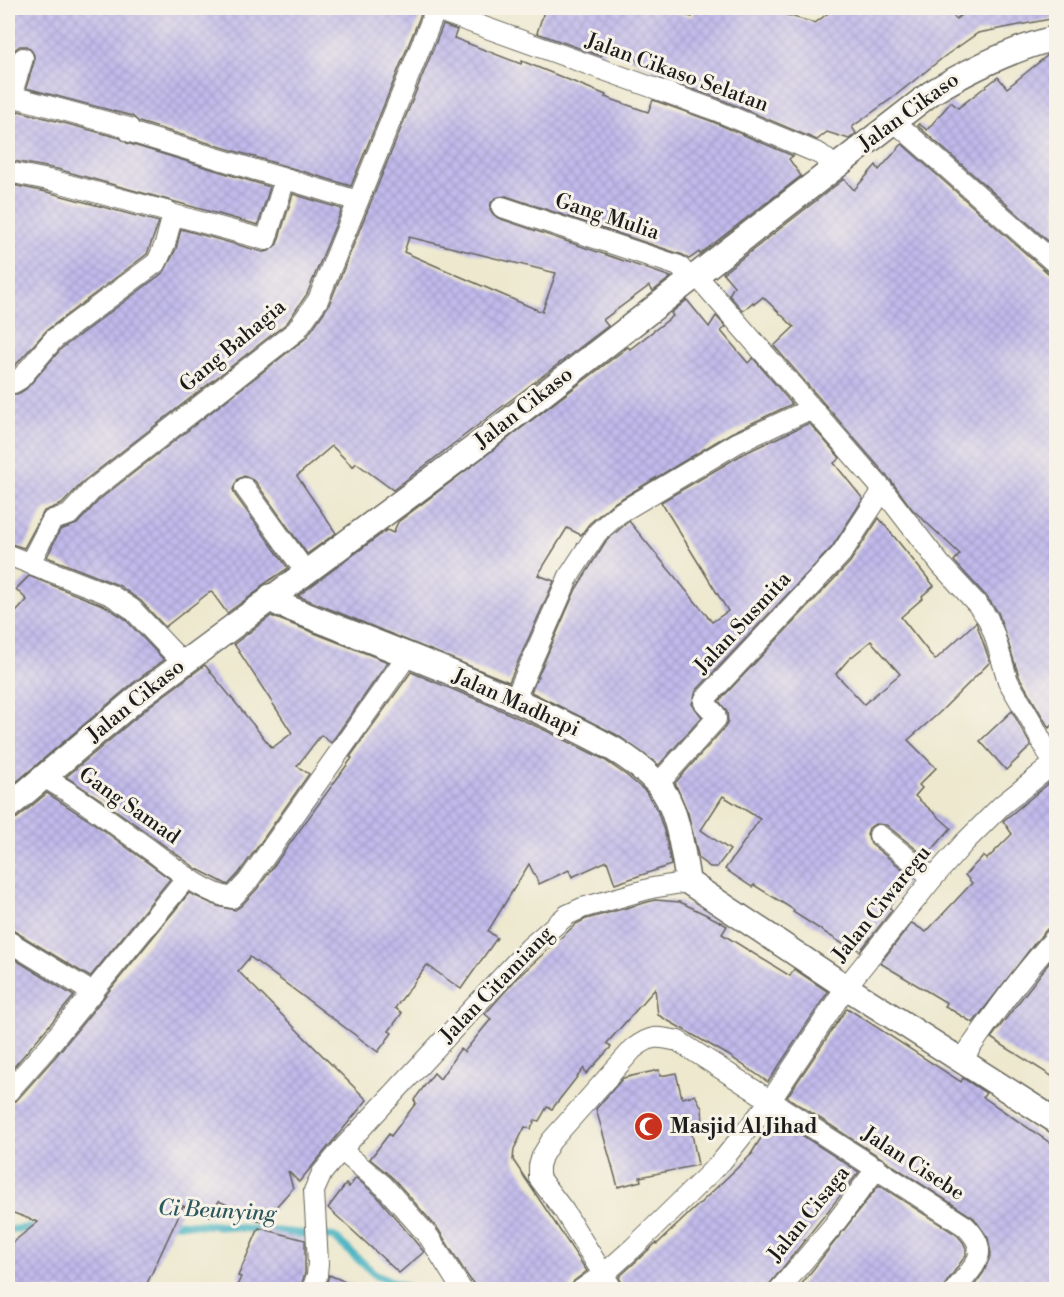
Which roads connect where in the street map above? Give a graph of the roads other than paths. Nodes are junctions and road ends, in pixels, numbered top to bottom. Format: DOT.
graph roads {
  1 [pos="434,8"];
  2 [pos="1056,38"];
  3 [pos="23,58"];
  4 [pos="9,101"];
  5 [pos="895,122"];
  6 [pos="835,166"];
  7 [pos="8,172"];
  8 [pos="285,179"];
  9 [pos="358,201"];
  10 [pos="502,207"];
  11 [pos="171,214"];
  12 [pos="1056,264"];
  13 [pos="693,277"];
  14 [pos="8,382"];
  15 [pos="816,412"];
  16 [pos="245,488"];
  17 [pos="883,490"];
  18 [pos="8,555"];
  19 [pos="30,563"];
  20 [pos="305,571"];
  21 [pos="272,596"];
  22 [pos="407,656"];
  23 [pos="183,663"];
  24 [pos="515,699"];
  25 [pos="1055,765"];
  26 [pos="42,777"];
  27 [pos="658,784"];
  28 [pos="8,807"];
  29 [pos="879,835"];
  30 [pos="187,877"];
  31 [pos="933,878"];
  32 [pos="688,882"];
  33 [pos="1056,937"];
  34 [pos="8,941"];
  35 [pos="846,987"];
  36 [pos="93,993"];
  37 [pos="961,1061"];
  38 [pos="8,1092"];
  39 [pos="771,1100"];
  40 [pos="1056,1121"];
  41 [pos="341,1150"];
  42 [pos="877,1168"];
  43 [pos="608,1282"];
  44 [pos="312,1290"];
  45 [pos="462,1290"];
  46 [pos="581,1290"];
  47 [pos="779,1290"];
  48 [pos="955,1290"];
  1 -- 6 [label="street, Jalan Cikaso Selatan"];
  1 -- 9 [label="street, Gang Bahagia"];
  2 -- 5 [label="street, Jalan Cikaso"];
  3 -- 4 [label="street"];
  4 -- 8 [label="street"];
  5 -- 6 [label="street, Jalan Cikaso"];
  5 -- 12 [label="street"];
  6 -- 13 [label="street, Jalan Cikaso"];
  7 -- 11 [label="street"];
  8 -- 9 [label="street"];
  8 -- 11 [label="street"];
  9 -- 19 [label="street, Gang Bahagia"];
  10 -- 13 [label="street, Gang Mulia"];
  11 -- 14 [label="street"];
  13 -- 15 [label="street"];
  13 -- 20 [label="street, Jalan Cikaso"];
  15 -- 17 [label="street"];
  15 -- 24 [label="street"];
  16 -- 20 [label="street"];
  17 -- 25 [label="street"];
  17 -- 27 [label="street, Jalan Susmita"];
  18 -- 19 [label="street"];
  19 -- 23 [label="street"];
  20 -- 21 [label="street, Jalan Cikaso"];
  21 -- 22 [label="street, Jalan Madhapi"];
  21 -- 23 [label="street, Jalan Cikaso"];
  22 -- 24 [label="street, Jalan Madhapi"];
  22 -- 30 [label="street, Gang Samad"];
  23 -- 26 [label="street, Jalan Cikaso"];
  24 -- 27 [label="street, Jalan Madhapi"];
  25 -- 31 [label="street, Jalan Ciwaregu"];
  26 -- 28 [label="street, Jalan Cikaso"];
  26 -- 30 [label="street, Gang Samad"];
  27 -- 32 [label="street, Jalan Madhapi"];
  29 -- 31 [label="street"];
  30 -- 36 [label="street"];
  31 -- 35 [label="street, Jalan Ciwaregu"];
  32 -- 35 [label="street"];
  32 -- 41 [label="street, Jalan Citamiang"];
  33 -- 37 [label="street"];
  34 -- 36 [label="street"];
  35 -- 37 [label="street"];
  35 -- 39 [label="street, Jalan Ciwaregu"];
  36 -- 38 [label="street"];
  37 -- 40 [label="street"];
  39 -- 42 [label="street, Jalan Cisebe"];
  39 -- 43 [label="street, Jalan Ciwaregu"];
  39 -- 43 [label="street, Jalan Cisebe"];
  41 -- 44 [label="street, Jalan Citamiang"];
  41 -- 45 [label="street"];
  42 -- 47 [label="street, Jalan Cisaga"];
  42 -- 48 [label="street, Jalan Cisebe"];
  43 -- 46 [label="street, Jalan Ciwaregu"];
}
